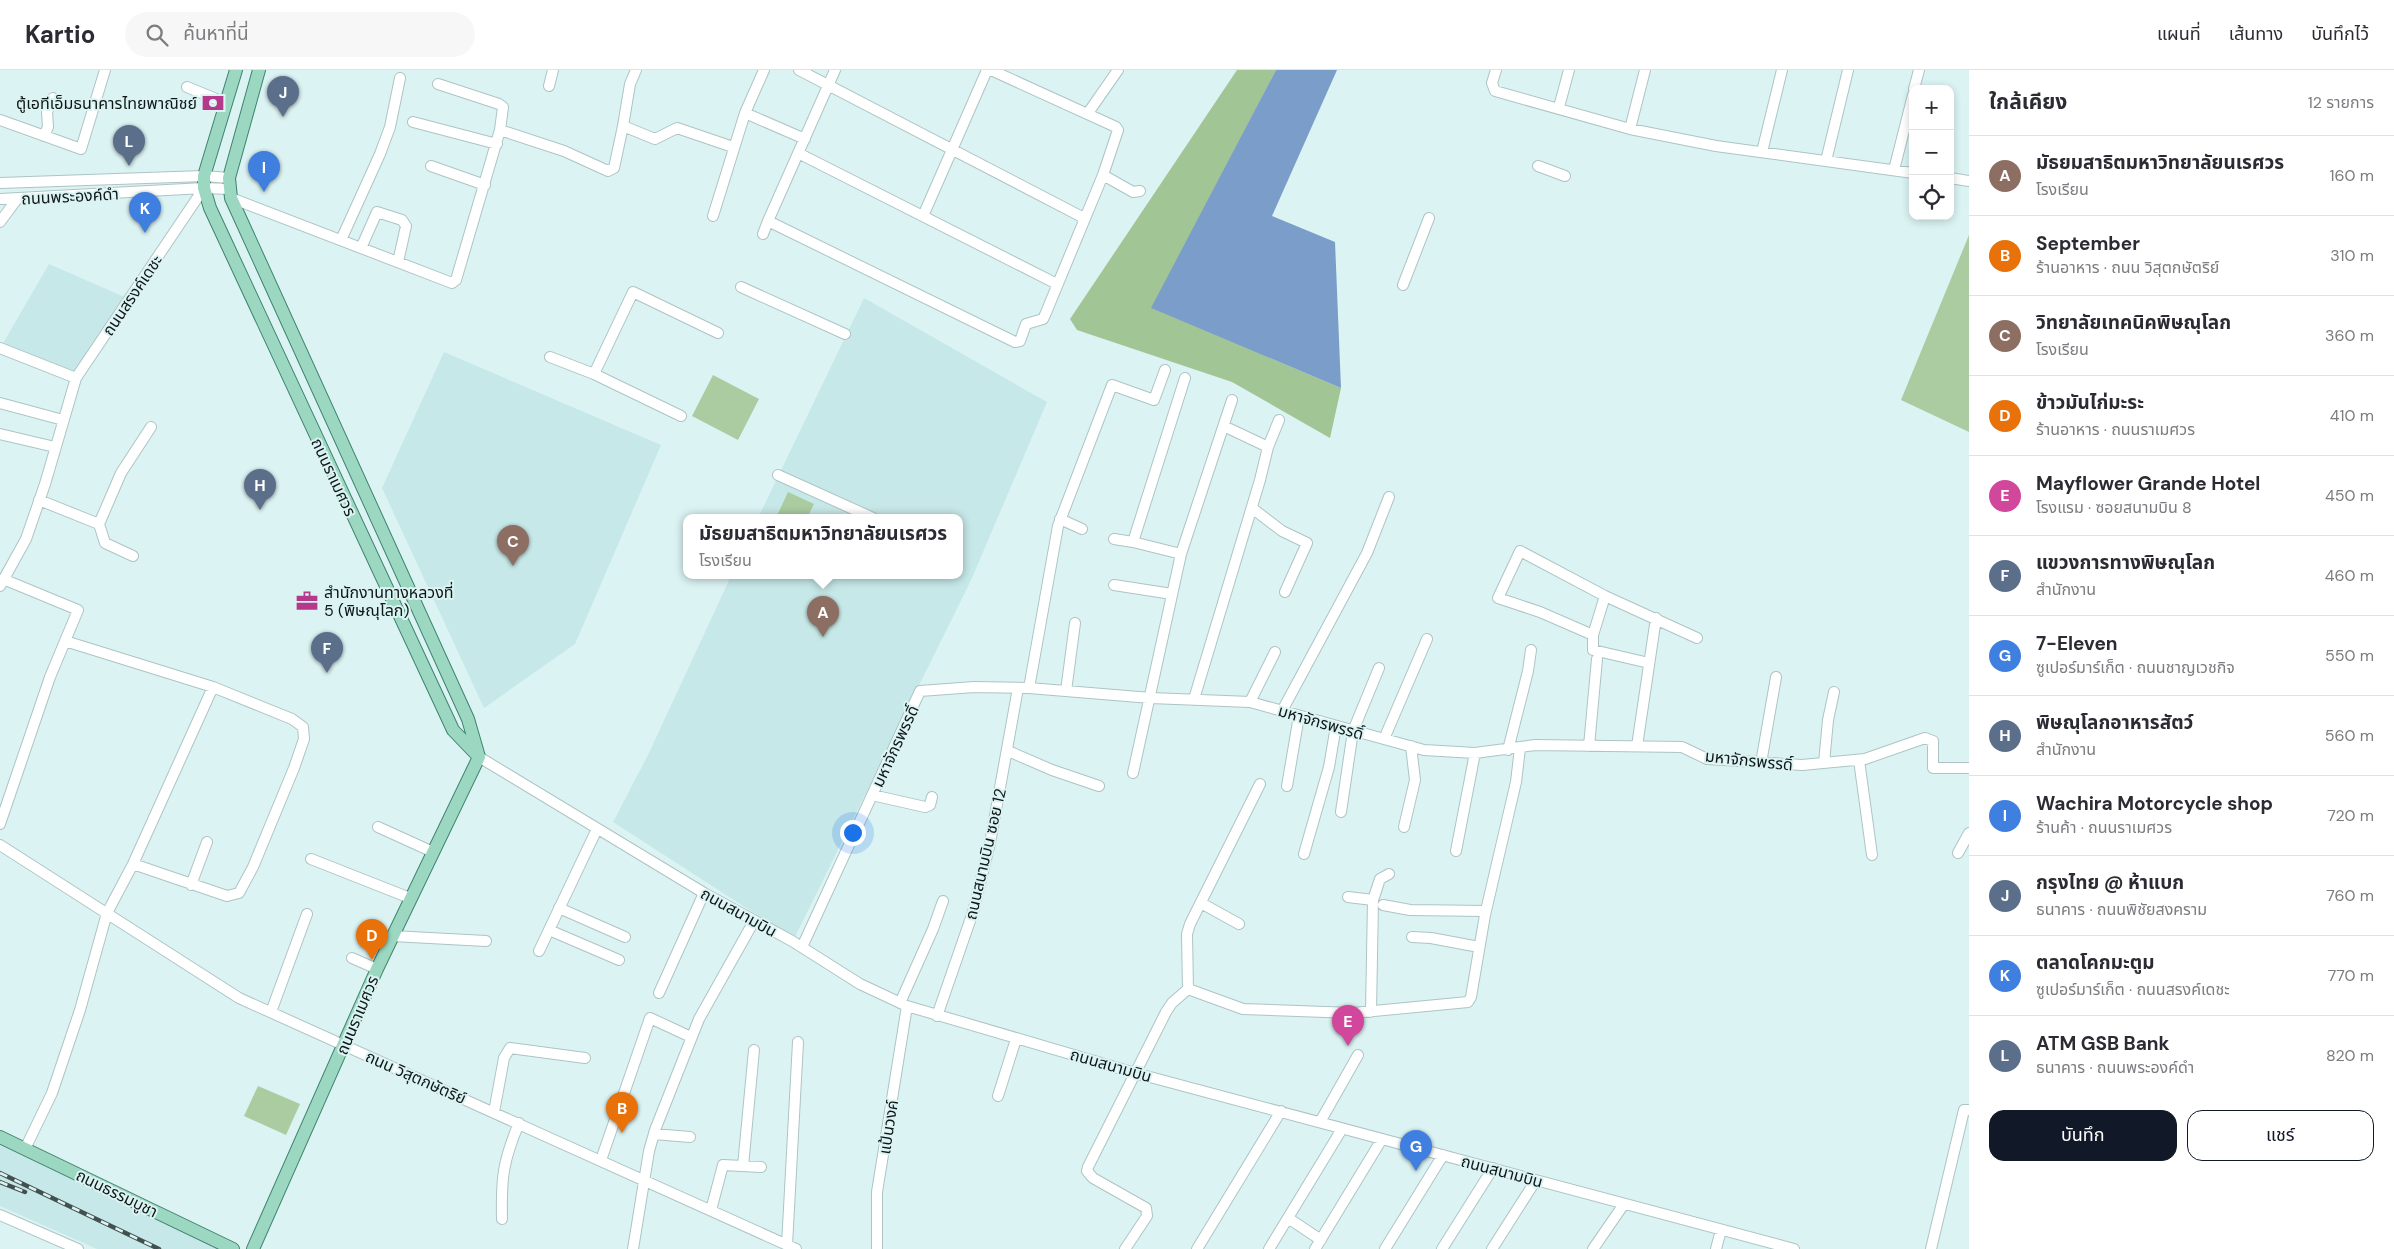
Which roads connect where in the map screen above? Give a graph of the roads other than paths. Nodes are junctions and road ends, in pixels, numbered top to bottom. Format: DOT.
graph roads {
  1 [pos="105,70"];
  2 [pos="236,70"];
  3 [pos="259,70"];
  4 [pos="553,70"];
  5 [pos="636,70"];
  6 [pos="764,70"];
  7 [pos="800,70"];
  8 [pos="835,70"];
  9 [pos="989,70"];
  10 [pos="1118,70"];
  11 [pos="1496,70"];
  12 [pos="1569,70"];
  13 [pos="1645,70"];
  14 [pos="1782,70"];
  15 [pos="1848,70"];
  16 [pos="1919,70"];
  17 [pos="400,78"];
  18 [pos="438,84"];
  19 [pos="829,85"];
  20 [pos="1915,85"];
  21 [pos="549,86"];
  22 [pos="186,87"];
  23 [pos="53,98"];
  24 [pos="226,103"];
  25 [pos="1559,107"];
  26 [pos="1909,111"];
  27 [pos="746,112"];
  28 [pos="1088,114"];
  29 [pos="0,120"];
  30 [pos="413,122"];
  31 [pos="623,126"];
  32 [pos="1630,129"];
  33 [pos="500,130"];
  34 [pos="44,136"];
  35 [pos="805,139"];
  36 [pos="497,144"];
  37 [pos="733,147"];
  38 [pos="952,149"];
  39 [pos="1762,152"];
  40 [pos="800,154"];
  41 [pos="1826,161"];
  42 [pos="430,166"];
  43 [pos="1538,166"];
  44 [pos="1894,170"];
  45 [pos="1909,172"];
  46 [pos="1103,175"];
  47 [pos="1565,176"];
  48 [pos="1954,179"];
  49 [pos="1969,181"];
  50 [pos="204,182"];
  51 [pos="0,183"];
  52 [pos="485,185"];
  53 [pos="230,188"];
  54 [pos="1140,191"];
  55 [pos="0,199"];
  56 [pos="17,199"];
  57 [pos="713,216"];
  58 [pos="923,216"];
  59 [pos="1084,218"];
  60 [pos="1429,218"];
  61 [pos="768,221"];
  62 [pos="0,222"];
  63 [pos="763,234"];
  64 [pos="341,240"];
  65 [pos="361,248"];
  66 [pos="398,262"];
  67 [pos="262,265"];
  68 [pos="240,275"];
  69 [pos="1057,284"];
  70 [pos="1403,285"];
  71 [pos="741,287"];
  72 [pos="718,333"];
  73 [pos="845,334"];
  74 [pos="1,351"];
  75 [pos="550,357"];
  76 [pos="1165,370"];
  77 [pos="594,374"];
  78 [pos="76,378"];
  79 [pos="1185,378"];
  80 [pos="1232,400"];
  81 [pos="0,403"];
  82 [pos="682,416"];
  83 [pos="63,420"];
  84 [pos="1279,420"];
  85 [pos="151,427"];
  86 [pos="1230,429"];
  87 [pos="0,434"];
  88 [pos="1268,446"];
  89 [pos="55,448"];
  90 [pos="778,475"];
  91 [pos="1389,497"];
  92 [pos="39,500"];
  93 [pos="1252,508"];
  94 [pos="864,514"];
  95 [pos="1060,520"];
  96 [pos="99,524"];
  97 [pos="1082,529"];
  98 [pos="1114,539"];
  99 [pos="1133,542"];
  100 [pos="1181,554"];
  101 [pos="133,556"];
  102 [pos="2,583"];
  103 [pos="1114,586"];
  104 [pos="412,592"];
  105 [pos="1285,592"];
  106 [pos="1172,594"];
  107 [pos="1605,596"];
  108 [pos="392,602"];
  109 [pos="1656,618"];
  110 [pos="1075,623"];
  111 [pos="1593,635"];
  112 [pos="1427,638"];
  113 [pos="1697,638"];
  114 [pos="65,641"];
  115 [pos="1531,650"];
  116 [pos="1275,652"];
  117 [pos="1598,659"];
  118 [pos="1648,663"];
  119 [pos="1379,668"];
  120 [pos="1776,677"];
  121 [pos="212,687"];
  122 [pos="1018,688"];
  123 [pos="1029,688"];
  124 [pos="1066,691"];
  125 [pos="1834,692"];
  126 [pos="1151,698"];
  127 [pos="1194,699"];
  128 [pos="1250,702"];
  129 [pos="1282,711"];
  130 [pos="1299,716"];
  131 [pos="1336,726"];
  132 [pos="1353,731"];
  133 [pos="1384,739"];
  134 [pos="1411,746"];
  135 [pos="1589,746"];
  136 [pos="1637,746"];
  137 [pos="1520,748"];
  138 [pos="1508,750"];
  139 [pos="1008,751"];
  140 [pos="1475,753"];
  141 [pos="479,757"];
  142 [pos="1859,760"];
  143 [pos="1762,763"];
  144 [pos="1824,763"];
  145 [pos="1969,768"];
  146 [pos="1133,773"];
  147 [pos="1260,784"];
  148 [pos="1099,786"];
  149 [pos="1287,786"];
  150 [pos="872,795"];
  151 [pos="932,797"];
  152 [pos="1341,812"];
  153 [pos="0,824"];
  154 [pos="378,827"];
  155 [pos="1404,827"];
  156 [pos="597,829"];
  157 [pos="1969,833"];
  158 [pos="207,842"];
  159 [pos="0,844"];
  160 [pos="1456,851"];
  161 [pos="433,852"];
  162 [pos="1958,853"];
  163 [pos="1304,854"];
  164 [pos="1872,855"];
  165 [pos="311,859"];
  166 [pos="133,864"];
  167 [pos="1390,874"];
  168 [pos="191,884"];
  169 [pos="704,894"];
  170 [pos="1348,897"];
  171 [pos="410,898"];
  172 [pos="1373,900"];
  173 [pos="943,901"];
  174 [pos="1201,903"];
  175 [pos="1383,905"];
  176 [pos="559,908"];
  177 [pos="1486,911"];
  178 [pos="107,913"];
  179 [pos="307,914"];
  180 [pos="754,921"];
  181 [pos="1239,924"];
  182 [pos="549,930"];
  183 [pos="392,936"];
  184 [pos="625,937"];
  185 [pos="1412,937"];
  186 [pos="486,941"];
  187 [pos="1479,947"];
  188 [pos="802,948"];
  189 [pos="539,951"];
  190 [pos="352,958"];
  191 [pos="619,960"];
  192 [pos="378,968"];
  193 [pos="1188,989"];
  194 [pos="659,993"];
  195 [pos="904,1004"];
  196 [pos="271,1012"];
  197 [pos="1370,1012"];
  198 [pos="937,1016"];
  199 [pos="691,1037"];
  200 [pos="1016,1038"];
  201 [pos="798,1042"];
  202 [pos="345,1045"];
  203 [pos="754,1050"];
  204 [pos="1358,1055"];
  205 [pos="585,1058"];
  206 [pos="1135,1073"];
  207 [pos="998,1096"];
  208 [pos="1281,1110"];
  209 [pos="1969,1110"];
  210 [pos="494,1112"];
  211 [pos="1320,1122"];
  212 [pos="519,1123"];
  213 [pos="1342,1129"];
  214 [pos="654,1134"];
  215 [pos="0,1137"];
  216 [pos="690,1137"];
  217 [pos="1382,1139"];
  218 [pos="25,1149"];
  219 [pos="1443,1155"];
  220 [pos="601,1160"];
  221 [pos="743,1166"];
  222 [pos="761,1167"];
  223 [pos="1492,1168"];
  224 [pos="645,1180"];
  225 [pos="1536,1180"];
  226 [pos="1624,1204"];
  227 [pos="711,1210"];
  228 [pos="0,1215"];
  229 [pos="502,1218"];
  230 [pos="1288,1218"];
  231 [pos="1722,1230"];
  232 [pos="775,1244"];
  233 [pos="1318,1244"];
  234 [pos="792,1247"];
  235 [pos="78,1249"];
  236 [pos="234,1249"];
  237 [pos="254,1249"];
  238 [pos="633,1249"];
  239 [pos="877,1249"];
  240 [pos="1125,1249"];
  241 [pos="1198,1249"];
  242 [pos="1269,1249"];
  243 [pos="1385,1249"];
  244 [pos="1442,1249"];
  245 [pos="1492,1249"];
  246 [pos="1593,1249"];
  247 [pos="1716,1249"];
  248 [pos="1794,1249"];
  249 [pos="1932,1249"];
  1 -- 34 [label="street"];
  2 -- 24 [label="main road"];
  3 -- 53 [label="main road"];
  4 -- 21 [label="street"];
  5 -- 31 [label="street"];
  6 -- 27 [label="street"];
  7 -- 19 [label="street"];
  8 -- 19 [label="street"];
  9 -- 28 [label="street"];
  9 -- 38 [label="street"];
  10 -- 28 [label="street"];
  11 -- 25 [label="street"];
  12 -- 25 [label="street"];
  13 -- 32 [label="street"];
  14 -- 39 [label="street"];
  15 -- 41 [label="street"];
  16 -- 20 [label="street"];
  17 -- 64 [label="street"];
  18 -- 33 [label="street"];
  19 -- 35 [label="street"];
  19 -- 38 [label="street"];
  22 -- 24 [label="street"];
  23 -- 34 [label="street"];
  24 -- 50 [label="main road"];
  25 -- 32 [label="street"];
  26 -- 44 [label="street"];
  27 -- 35 [label="street"];
  27 -- 37 [label="street"];
  28 -- 46 [label="street"];
  29 -- 34 [label="street"];
  30 -- 36 [label="street"];
  31 -- 33 [label="street"];
  31 -- 37 [label="street"];
  32 -- 39 [label="street"];
  33 -- 36 [label="street"];
  35 -- 40 [label="street"];
  36 -- 52 [label="street"];
  37 -- 57 [label="street"];
  38 -- 58 [label="street"];
  38 -- 59 [label="street"];
  39 -- 41 [label="street"];
  40 -- 58 [label="street"];
  40 -- 61 [label="street"];
  41 -- 44 [label="street"];
  42 -- 52 [label="street"];
  43 -- 47 [label="street"];
  44 -- 45 [label="street"];
  46 -- 54 [label="street"];
  46 -- 59 [label="street"];
  48 -- 49 [label="street"];
  50 -- 51 [label="street, ถนนพระองค์ดำ"];
  50 -- 53 [label="street, ถนนพระองค์ดำ"];
  50 -- 56 [label="street, ถนนพระองค์ดำ"];
  50 -- 68 [label="main road, ถนนราเมศวร"];
  50 -- 78 [label="street, ถนนสรงค์เดชะ"];
  52 -- 66 [label="street, ถนนพระองค์ดำ"];
  53 -- 64 [label="street, ถนนพระองค์ดำ"];
  53 -- 67 [label="main road, ถนนราเมศวร"];
  55 -- 56 [label="street, ถนนพระองค์ดำ"];
  56 -- 62 [label="street"];
  58 -- 69 [label="street"];
  59 -- 69 [label="street"];
  60 -- 70 [label="street"];
  61 -- 63 [label="street"];
  61 -- 69 [label="street"];
  64 -- 65 [label="street, ถนนพระองค์ดำ"];
  65 -- 66 [label="street, ถนนพระองค์ดำ"];
  65 -- 66 [label="street"];
  67 -- 68 [label="main road"];
  67 -- 104 [label="main road, ถนนราเมศวร"];
  68 -- 108 [label="main road, ถนนราเมศวร"];
  71 -- 73 [label="street"];
  72 -- 77 [label="street"];
  74 -- 78 [label="street"];
  75 -- 77 [label="street"];
  76 -- 95 [label="street"];
  77 -- 82 [label="street"];
  78 -- 83 [label="street, ถนนสรงค์เดชะ"];
  79 -- 99 [label="street"];
  80 -- 100 [label="street"];
  81 -- 83 [label="street"];
  83 -- 89 [label="street, ถนนสรงค์เดชะ"];
  84 -- 88 [label="street"];
  85 -- 96 [label="street"];
  86 -- 88 [label="street"];
  87 -- 89 [label="street"];
  88 -- 93 [label="street"];
  89 -- 92 [label="street, ถนนสรงค์เดชะ"];
  90 -- 94 [label="street"];
  91 -- 129 [label="street"];
  92 -- 96 [label="street"];
  92 -- 102 [label="street, ถนนสรงค์เดชะ"];
  93 -- 105 [label="street"];
  93 -- 127 [label="street"];
  95 -- 97 [label="street"];
  95 -- 123 [label="street"];
  96 -- 101 [label="street"];
  98 -- 99 [label="street"];
  99 -- 100 [label="street"];
  100 -- 106 [label="street"];
  102 -- 114 [label="street"];
  103 -- 106 [label="street"];
  104 -- 108 [label="main road"];
  104 -- 141 [label="main road, ถนนราเมศวร"];
  106 -- 126 [label="street"];
  107 -- 109 [label="street"];
  107 -- 111 [label="street"];
  107 -- 111 [label="street"];
  108 -- 141 [label="main road, ถนนราเมศวร"];
  109 -- 113 [label="street"];
  109 -- 118 [label="street"];
  110 -- 124 [label="street"];
  111 -- 118 [label="street"];
  112 -- 133 [label="street"];
  114 -- 121 [label="street"];
  114 -- 153 [label="street"];
  115 -- 138 [label="street"];
  116 -- 128 [label="street"];
  117 -- 135 [label="street"];
  118 -- 136 [label="street"];
  119 -- 132 [label="street"];
  120 -- 143 [label="street"];
  121 -- 166 [label="street"];
  121 -- 168 [label="street"];
  122 -- 123 [label="street, มหาจักรพรรดิ์"];
  122 -- 139 [label="street, ถนนสนามบิน ซอย 12"];
  122 -- 150 [label="street, มหาจักรพรรดิ์"];
  123 -- 124 [label="street, มหาจักรพรรดิ์"];
  124 -- 126 [label="street, มหาจักรพรรดิ์"];
  125 -- 144 [label="street"];
  126 -- 127 [label="street, มหาจักรพรรดิ์"];
  126 -- 146 [label="street"];
  127 -- 128 [label="street, มหาจักรพรรดิ์"];
  128 -- 129 [label="street, มหาจักรพรรดิ์"];
  129 -- 130 [label="street, มหาจักรพรรดิ์"];
  130 -- 131 [label="street, มหาจักรพรรดิ์"];
  130 -- 149 [label="street"];
  131 -- 132 [label="street, มหาจักรพรรดิ์"];
  131 -- 163 [label="street"];
  132 -- 133 [label="street, มหาจักรพรรดิ์"];
  132 -- 152 [label="street"];
  133 -- 134 [label="street, มหาจักรพรรดิ์"];
  134 -- 140 [label="street, มหาจักรพรรดิ์"];
  134 -- 155 [label="street"];
  135 -- 136 [label="street, มหาจักรพรรดิ์"];
  135 -- 137 [label="street, มหาจักรพรรดิ์"];
  136 -- 143 [label="street, มหาจักรพรรดิ์"];
  137 -- 138 [label="street, มหาจักรพรรดิ์"];
  137 -- 177 [label="street"];
  138 -- 140 [label="street, มหาจักรพรรดิ์"];
  139 -- 148 [label="street"];
  139 -- 198 [label="street, ถนนสนามบิน ซอย 12"];
  140 -- 160 [label="street"];
  141 -- 156 [label="street, ถนนสนามบิน"];
  141 -- 161 [label="main road, ถนนราเมศวร"];
  142 -- 144 [label="street, มหาจักรพรรดิ์"];
  142 -- 145 [label="street, มหาจักรพรรดิ์"];
  142 -- 164 [label="street"];
  143 -- 144 [label="street, มหาจักรพรรดิ์"];
  147 -- 174 [label="street"];
  150 -- 151 [label="street"];
  150 -- 188 [label="street, มหาจักรพรรดิ์"];
  154 -- 161 [label="street"];
  156 -- 169 [label="street, ถนนสนามบิน"];
  156 -- 176 [label="street"];
  157 -- 162 [label="street"];
  158 -- 168 [label="street"];
  159 -- 178 [label="street, ถนน วิสุตกษัตริย์"];
  161 -- 171 [label="main road, ถนนราเมศวร"];
  165 -- 171 [label="street"];
  166 -- 168 [label="street"];
  166 -- 178 [label="street"];
  167 -- 172 [label="street"];
  169 -- 180 [label="street, ถนนสนามบิน"];
  169 -- 194 [label="street"];
  170 -- 172 [label="street"];
  171 -- 183 [label="main road, ถนนราเมศวร"];
  172 -- 197 [label="street"];
  173 -- 195 [label="street, แป้นวงค์"];
  174 -- 181 [label="street"];
  174 -- 193 [label="street"];
  175 -- 177 [label="street"];
  176 -- 182 [label="street"];
  176 -- 184 [label="street"];
  177 -- 187 [label="street"];
  178 -- 196 [label="street, ถนน วิสุตกษัตริย์"];
  178 -- 218 [label="street"];
  179 -- 196 [label="street"];
  180 -- 188 [label="street, ถนนสนามบิน"];
  180 -- 199 [label="street"];
  182 -- 189 [label="street"];
  182 -- 191 [label="street"];
  183 -- 186 [label="street"];
  183 -- 192 [label="main road, ถนนราเมศวร"];
  185 -- 187 [label="street"];
  187 -- 197 [label="street"];
  188 -- 195 [label="street, ถนนสนามบิน"];
  190 -- 192 [label="street"];
  192 -- 202 [label="main road, ถนนราเมศวร"];
  193 -- 197 [label="street"];
  193 -- 206 [label="street"];
  195 -- 198 [label="street, ถนนสนามบิน"];
  195 -- 239 [label="street, แป้นวงค์"];
  196 -- 202 [label="street, ถนน วิสุตกษัตริย์"];
  198 -- 200 [label="street, ถนนสนามบิน"];
  199 -- 214 [label="street"];
  199 -- 220 [label="street"];
  200 -- 206 [label="street, ถนนสนามบิน"];
  200 -- 207 [label="street"];
  201 -- 234 [label="street"];
  202 -- 210 [label="street, ถนน วิสุตกษัตริย์"];
  202 -- 237 [label="main road, ถนนราเมศวร"];
  203 -- 221 [label="street"];
  204 -- 211 [label="street"];
  205 -- 210 [label="street"];
  206 -- 208 [label="street, ถนนสนามบิน"];
  206 -- 240 [label="street"];
  208 -- 211 [label="street, ถนนสนามบิน"];
  208 -- 241 [label="street"];
  209 -- 249 [label="street"];
  210 -- 212 [label="street, ถนน วิสุตกษัตริย์"];
  211 -- 213 [label="street, ถนนสนามบิน"];
  212 -- 220 [label="street, ถนน วิสุตกษัตริย์"];
  212 -- 229 [label="street"];
  213 -- 217 [label="street, ถนนสนามบิน"];
  213 -- 230 [label="street"];
  214 -- 216 [label="street"];
  214 -- 224 [label="street"];
  215 -- 218 [label="main road, ถนนธรรมบูชา"];
  217 -- 219 [label="street, ถนนสนามบิน"];
  217 -- 233 [label="street"];
  218 -- 236 [label="main road, ถนนธรรมบูชา"];
  219 -- 223 [label="street, ถนนสนามบิน"];
  219 -- 243 [label="street"];
  220 -- 224 [label="street, ถนน วิสุตกษัตริย์"];
  221 -- 222 [label="street"];
  221 -- 227 [label="street"];
  223 -- 225 [label="street, ถนนสนามบิน"];
  223 -- 244 [label="street"];
  224 -- 227 [label="street, ถนน วิสุตกษัตริย์"];
  224 -- 238 [label="street"];
  225 -- 226 [label="street, ถนนสนามบิน"];
  225 -- 245 [label="street"];
  226 -- 231 [label="street, ถนนสนามบิน"];
  226 -- 246 [label="street"];
  227 -- 232 [label="street, ถนน วิสุตกษัตริย์"];
  228 -- 235 [label="street"];
  230 -- 233 [label="street"];
  230 -- 242 [label="street"];
  231 -- 247 [label="street"];
  231 -- 248 [label="street, ถนนสนามบิน"];
  232 -- 234 [label="street, ถนน วิสุตกษัตริย์"];
}
